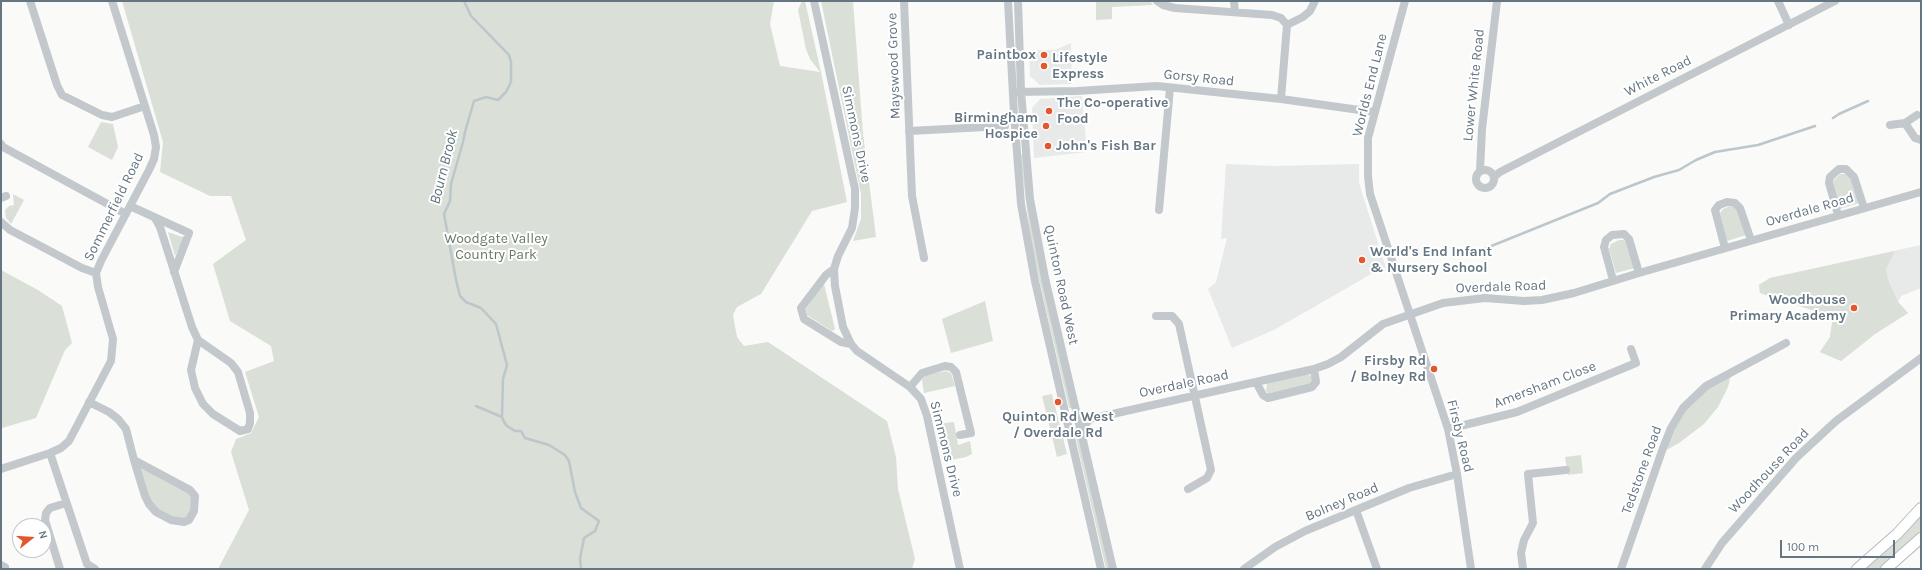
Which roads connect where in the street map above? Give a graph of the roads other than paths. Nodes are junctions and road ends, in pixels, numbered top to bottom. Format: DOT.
graph roads {
  1 [pos="30,1"];
  2 [pos="112,1"];
  3 [pos="814,1"];
  4 [pos="904,1"];
  5 [pos="1008,1"];
  6 [pos="1018,1"];
  7 [pos="1158,1"];
  8 [pos="1234,1"];
  9 [pos="1315,1"];
  10 [pos="1405,1"];
  11 [pos="1497,1"];
  12 [pos="1778,1"];
  13 [pos="1835,1"];
  14 [pos="1235,12"];
  15 [pos="1288,25"];
  16 [pos="1789,25"];
  17 [pos="1170,88"];
  18 [pos="1021,91"];
  19 [pos="1281,99"];
  20 [pos="1013,103"];
  21 [pos="145,106"];
  22 [pos="1374,112"];
  23 [pos="1014,114"];
  24 [pos="1917,115"];
  25 [pos="1024,124"];
  26 [pos="1905,124"];
  27 [pos="1890,125"];
  28 [pos="1005,126"];
  29 [pos="909,131"];
  30 [pos="1016,140"];
  31 [pos="1921,140"];
  32 [pos="1,144"];
  33 [pos="1480,171"];
  34 [pos="1494,177"];
  35 [pos="1921,192"];
  36 [pos="1864,208"];
  37 [pos="128,210"];
  38 [pos="1159,210"];
  39 [pos="1838,215"];
  40 [pos="155,218"];
  41 [pos="1,222"];
  42 [pos="1751,240"];
  43 [pos="1725,248"];
  44 [pos="924,258"];
  45 [pos="834,269"];
  46 [pos="174,272"];
  47 [pos="96,273"];
  48 [pos="1639,273"];
  49 [pos="1613,280"];
  50 [pos="1410,314"];
  51 [pos="1156,316"];
  52 [pos="198,340"];
  53 [pos="1786,342"];
  54 [pos="851,344"];
  55 [pos="1631,349"];
  56 [pos="1921,358"];
  57 [pos="1314,369"];
  58 [pos="1256,382"];
  59 [pos="910,387"];
  60 [pos="1194,394"];
  61 [pos="89,402"];
  62 [pos="1075,410"];
  63 [pos="1064,414"];
  64 [pos="1090,419"];
  65 [pos="1448,430"];
  66 [pos="1080,431"];
  67 [pos="1070,434"];
  68 [pos="960,436"];
  69 [pos="50,453"];
  70 [pos="134,460"];
  71 [pos="1,469"];
  72 [pos="1566,470"];
  73 [pos="1458,474"];
  74 [pos="1188,489"];
  75 [pos="66,503"];
  76 [pos="1921,508"];
  77 [pos="1356,510"];
  78 [pos="1921,538"];
  79 [pos="60,569"];
  80 [pos="95,569"];
  81 [pos="960,569"];
  82 [pos="1101,569"];
  83 [pos="1113,569"];
  84 [pos="1244,569"];
  85 [pos="1377,569"];
  86 [pos="1471,569"];
  87 [pos="1523,569"];
  88 [pos="1621,569"];
  89 [pos="1705,569"];
  90 [pos="1857,569"];
  91 [pos="1886,569"];
  1 -- 21 [label="street"];
  2 -- 21 [label="street, Sommerfield Road"];
  3 -- 45 [label="street, Simmons Drive"];
  4 -- 29 [label="street, Mayswood Grove"];
  5 -- 20 [label="street, Quinton Road West"];
  6 -- 18 [label="street, Quinton Road West"];
  7 -- 14 [label="street"];
  8 -- 14 [label="street"];
  9 -- 15 [label="street"];
  10 -- 22 [label="street, Worlds End Lane"];
  11 -- 33 [label="street, Lower White Road"];
  12 -- 16 [label="street"];
  13 -- 16 [label="street, White Road"];
  14 -- 15 [label="street"];
  15 -- 19 [label="street"];
  16 -- 34 [label="street, White Road"];
  17 -- 18 [label="street, Gorsy Road"];
  17 -- 19 [label="street, Gorsy Road"];
  17 -- 38 [label="street"];
  18 -- 20 [label="street"];
  18 -- 25 [label="street, Quinton Road West"];
  19 -- 22 [label="street, Gorsy Road"];
  20 -- 23 [label="street, Quinton Road West"];
  21 -- 37 [label="street, Sommerfield Road"];
  22 -- 50 [label="street, Worlds End Lane"];
  23 -- 28 [label="street"];
  23 -- 30 [label="street, Quinton Road West"];
  24 -- 26 [label="street"];
  25 -- 30 [label="street"];
  25 -- 62 [label="street, Quinton Road West"];
  26 -- 27 [label="street"];
  26 -- 31 [label="street"];
  28 -- 29 [label="street, Mayswood Grove"];
  28 -- 30 [label="street"];
  29 -- 44 [label="street, Mayswood Grove"];
  30 -- 63 [label="street, Quinton Road West"];
  32 -- 37 [label="street"];
  33 -- 34 [label="street"];
  33 -- 34 [label="street, White Road"];
  35 -- 36 [label="street, Overdale Road"];
  36 -- 39 [label="street, Overdale Road"];
  36 -- 39 [label="street"];
  37 -- 40 [label="street"];
  37 -- 47 [label="street, Sommerfield Road"];
  39 -- 42 [label="street, Overdale Road"];
  40 -- 46 [label="street"];
  40 -- 46 [label="street"];
  41 -- 47 [label="street"];
  42 -- 43 [label="street, Overdale Road"];
  42 -- 43 [label="street"];
  43 -- 48 [label="street, Overdale Road"];
  45 -- 54 [label="street, Simmons Drive"];
  45 -- 54 [label="street, Simmons Drive"];
  46 -- 52 [label="street"];
  47 -- 61 [label="street, Sommerfield Road"];
  48 -- 49 [label="street, Overdale Road"];
  48 -- 49 [label="street"];
  49 -- 50 [label="street, Overdale Road"];
  50 -- 57 [label="street, Overdale Road"];
  50 -- 65 [label="street, Firsby Road"];
  51 -- 60 [label="street"];
  52 -- 52 [label="street"];
  53 -- 88 [label="street, Tedstone Road"];
  54 -- 59 [label="street, Simmons Drive"];
  55 -- 65 [label="street, Amersham Close"];
  56 -- 89 [label="street, Woodhouse Road"];
  57 -- 58 [label="street, Overdale Road"];
  57 -- 58 [label="street"];
  58 -- 60 [label="street, Overdale Road"];
  59 -- 68 [label="street"];
  59 -- 81 [label="street, Simmons Drive"];
  60 -- 64 [label="street, Overdale Road"];
  60 -- 74 [label="street"];
  61 -- 69 [label="street, Sommerfield Road"];
  61 -- 70 [label="street"];
  62 -- 63 [label="street"];
  62 -- 64 [label="street"];
  62 -- 66 [label="street, Quinton Road West"];
  63 -- 67 [label="street, Quinton Road West"];
  64 -- 66 [label="street"];
  65 -- 73 [label="street, Firsby Road"];
  66 -- 67 [label="street"];
  66 -- 83 [label="street, Quinton Road West"];
  67 -- 82 [label="street, Quinton Road West"];
  69 -- 71 [label="street, Sommerfield Road"];
  69 -- 75 [label="street"];
  70 -- 70 [label="street"];
  72 -- 87 [label="street"];
  73 -- 77 [label="street, Bolney Road"];
  73 -- 86 [label="street, Firsby Road"];
  75 -- 79 [label="street"];
  75 -- 80 [label="street"];
  76 -- 90 [label="main road"];
  77 -- 84 [label="street, Bolney Road"];
  77 -- 85 [label="street"];
  78 -- 91 [label="main road"];
}
